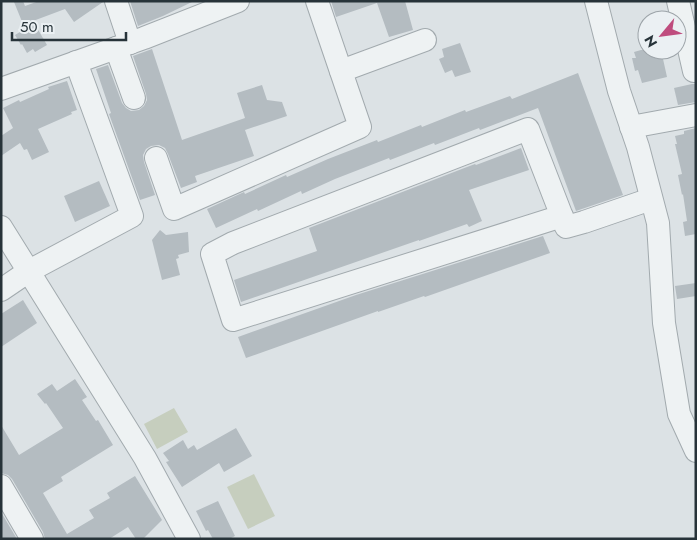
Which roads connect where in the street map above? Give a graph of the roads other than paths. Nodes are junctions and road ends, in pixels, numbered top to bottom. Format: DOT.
graph roads {
  1 [pos="116,1"];
  2 [pos="238,1"];
  3 [pos="317,1"];
  4 [pos="596,1"];
  5 [pos="678,1"];
  6 [pos="425,40"];
  7 [pos="123,46"];
  8 [pos="76,62"];
  9 [pos="341,71"];
  10 [pos="694,72"];
  11 [pos="1,89"];
  12 [pos="134,98"];
  13 [pos="696,114"];
  14 [pos="631,128"];
  15 [pos="156,158"];
  16 [pos="651,199"];
  17 [pos="562,216"];
  18 [pos="1,227"];
  19 [pos="29,271"];
  20 [pos="1,290"];
  21 [pos="696,451"];
  22 [pos="1,486"];
  23 [pos="32,539"];
  24 [pos="189,539"];
  1 -- 7 [label="street"];
  2 -- 7 [label="street"];
  3 -- 9 [label="street"];
  4 -- 14 [label="street"];
  5 -- 10 [label="street"];
  6 -- 9 [label="street"];
  7 -- 8 [label="street"];
  7 -- 12 [label="street"];
  8 -- 11 [label="street"];
  8 -- 19 [label="street"];
  9 -- 15 [label="street"];
  13 -- 14 [label="street"];
  14 -- 16 [label="street"];
  16 -- 17 [label="street"];
  16 -- 21 [label="street"];
  17 -- 17 [label="street"];
  18 -- 19 [label="street"];
  19 -- 20 [label="street"];
  19 -- 24 [label="street"];
  22 -- 23 [label="street"];
}
